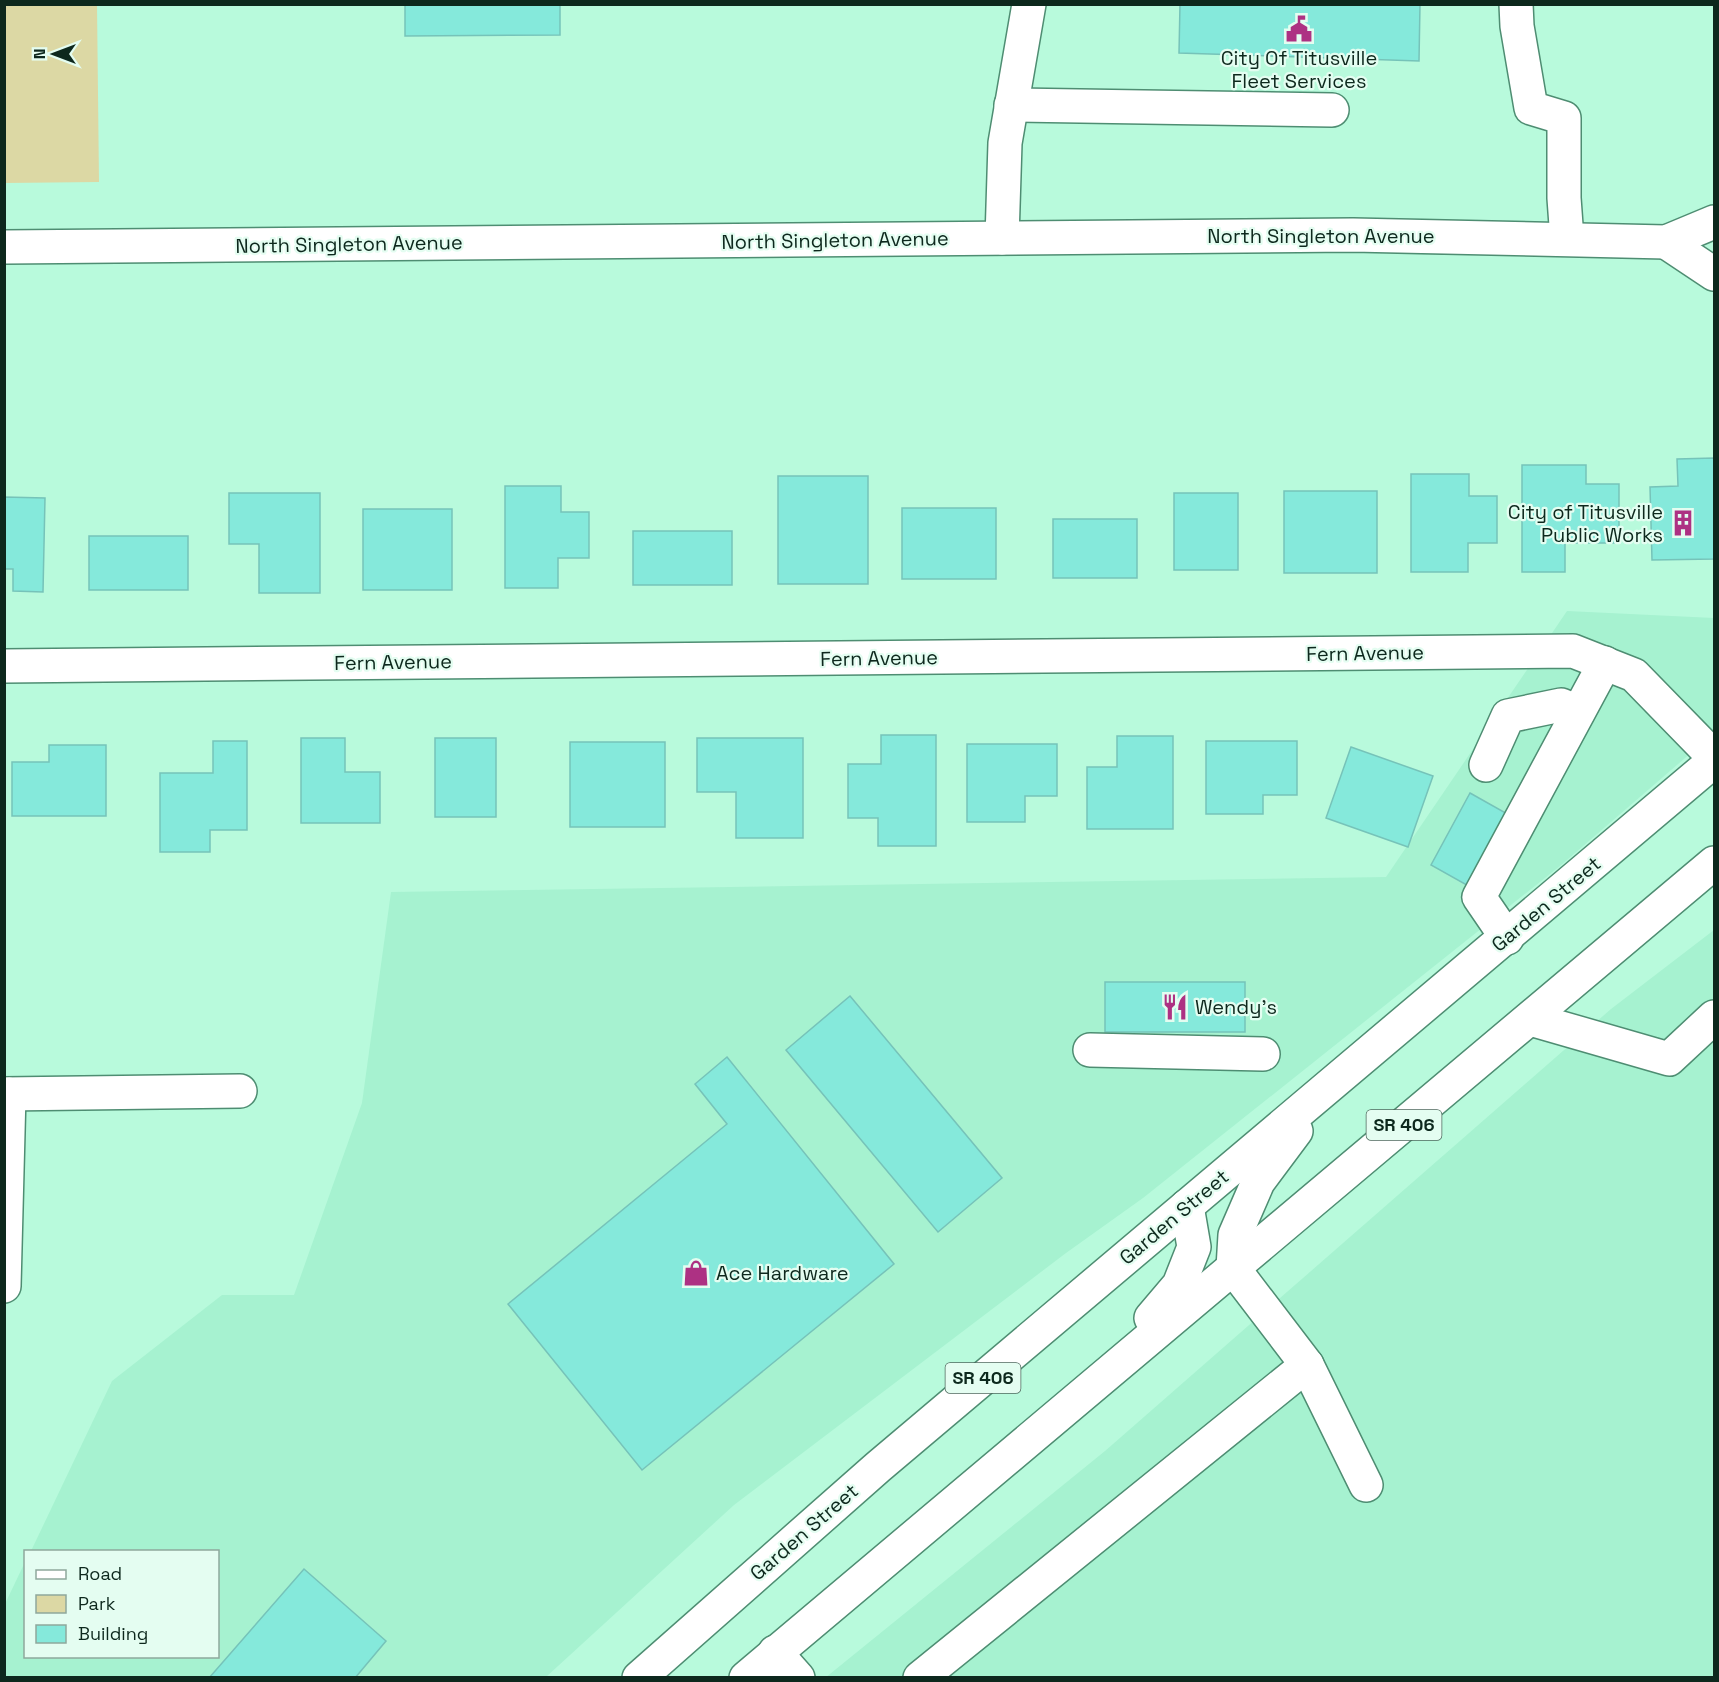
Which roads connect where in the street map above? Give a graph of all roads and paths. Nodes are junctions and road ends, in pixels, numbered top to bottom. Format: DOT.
graph roads {
  1 [pos="1029,4"];
  2 [pos="1516,4"];
  3 [pos="1011,105"];
  4 [pos="1332,110"];
  5 [pos="1714,222"];
  6 [pos="1002,238"];
  7 [pos="1567,239"];
  8 [pos="1666,242"];
  9 [pos="4,247"];
  10 [pos="1714,274"];
  11 [pos="1605,663"];
  12 [pos="4,666"];
  13 [pos="1578,712"];
  14 [pos="1714,759"];
  15 [pos="1486,765"];
  16 [pos="1714,863"];
  17 [pos="1507,938"];
  18 [pos="1714,1017"];
  19 [pos="1530,1019"];
  20 [pos="1090,1050"];
  21 [pos="1263,1054"];
  22 [pos="1332,1084"];
  23 [pos="240,1091"];
  24 [pos="7,1094"];
  25 [pos="1187,1206"];
  26 [pos="1233,1269"];
  27 [pos="4,1286"];
  28 [pos="1307,1365"];
  29 [pos="1094,1386"];
  30 [pos="1366,1485"];
  31 [pos="775,1652"];
  32 [pos="639,1677"];
  33 [pos="746,1677"];
  34 [pos="798,1677"];
  35 [pos="921,1677"];
  1 -- 3 [label="street"];
  2 -- 7 [label="street"];
  3 -- 4 [label="street"];
  3 -- 6 [label="street"];
  5 -- 8 [label="street, North Singleton Avenue"];
  6 -- 7 [label="street, North Singleton Avenue"];
  6 -- 9 [label="street, North Singleton Avenue"];
  7 -- 8 [label="street, North Singleton Avenue"];
  8 -- 10 [label="street"];
  11 -- 12 [label="street, Fern Avenue"];
  11 -- 13 [label="street"];
  11 -- 14 [label="street, Fern Avenue"];
  13 -- 15 [label="street"];
  13 -- 17 [label="street"];
  14 -- 17 [label="street, Garden Street / SR 406"];
  16 -- 19 [label="street, SR 406"];
  17 -- 22 [label="street, Garden Street / SR 406"];
  18 -- 19 [label="street"];
  19 -- 26 [label="street, SR 406"];
  20 -- 21 [label="street"];
  22 -- 25 [label="street, Garden Street / SR 406"];
  22 -- 26 [label="street"];
  23 -- 24 [label="street"];
  24 -- 27 [label="street"];
  25 -- 29 [label="street"];
  25 -- 32 [label="street, Garden Street / SR 406"];
  26 -- 28 [label="street"];
  26 -- 29 [label="street, SR 406"];
  28 -- 30 [label="street"];
  28 -- 35 [label="street"];
  29 -- 31 [label="street, SR 406"];
  31 -- 33 [label="street, SR 406"];
  31 -- 34 [label="street"];
}
